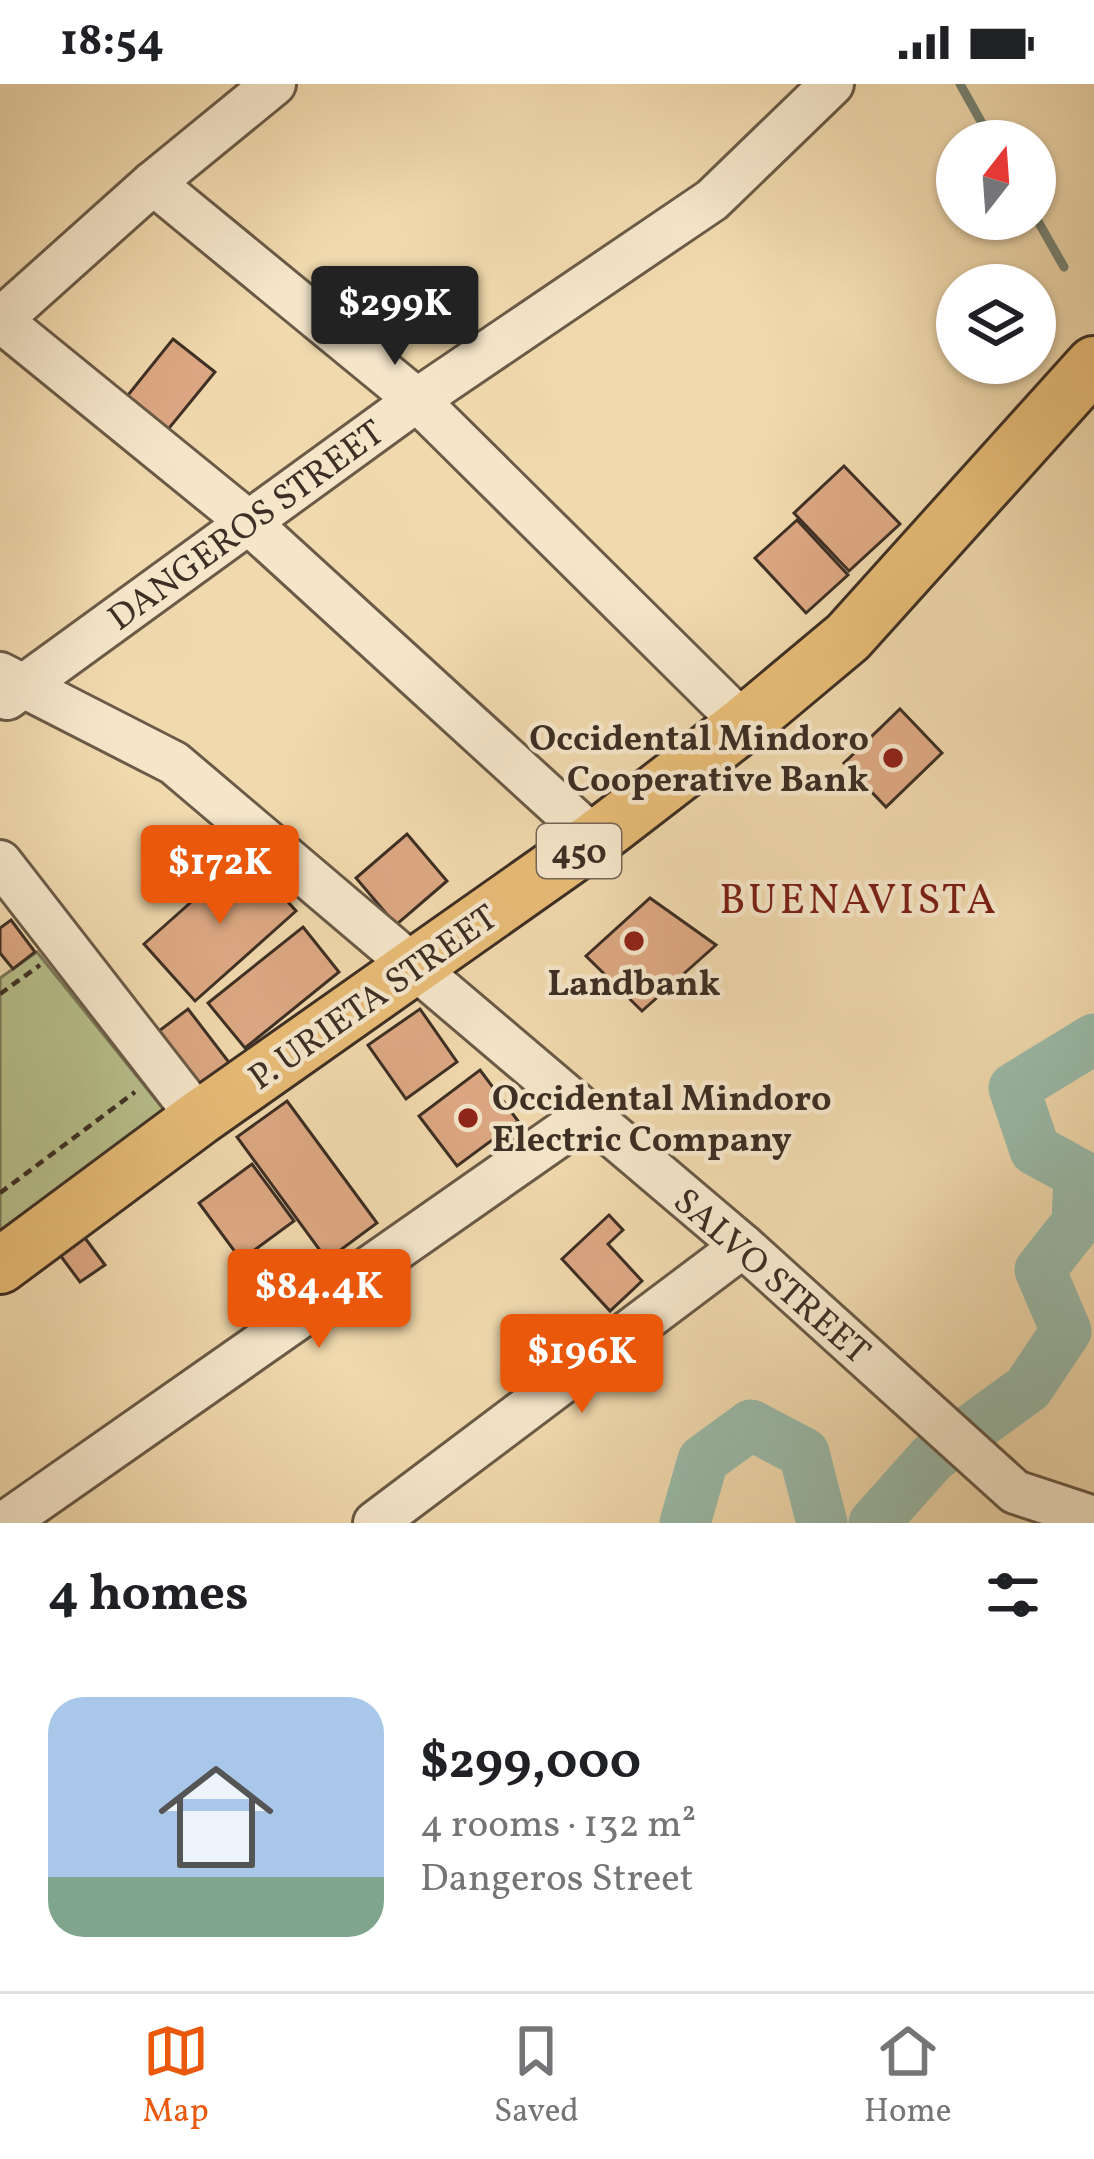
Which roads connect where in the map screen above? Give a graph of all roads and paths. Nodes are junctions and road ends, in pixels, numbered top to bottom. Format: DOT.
graph roads {
  1 [pos="274,84"];
  2 [pos="832,84"];
  3 [pos="153,183"];
  4 [pos="0,320"];
  5 [pos="1094,364"];
  6 [pos="417,400"];
  7 [pos="247,521"];
  8 [pos="8,688"];
  9 [pos="745,724"];
  10 [pos="596,839"];
  11 [pos="0,862"];
  12 [pos="63,947"];
  13 [pos="414,967"];
  14 [pos="0,994"];
  15 [pos="162,1072"];
  16 [pos="588,1115"];
  17 [pos="199,1118"];
  18 [pos="0,1192"];
  19 [pos="743,1246"];
  20 [pos="0,1266"];
  21 [pos="1094,1518"];
  22 [pos="5,1523"];
  23 [pos="375,1523"];
  1 -- 3 [label="street"];
  2 -- 6 [label="street, DANGEROS STREET"];
  3 -- 4 [label="street"];
  3 -- 6 [label="street"];
  4 -- 7 [label="street"];
  5 -- 9 [label="main road, P. URIETA STREET / 450"];
  6 -- 7 [label="street, DANGEROS STREET"];
  6 -- 9 [label="street"];
  7 -- 8 [label="street, DANGEROS STREET"];
  7 -- 10 [label="street"];
  8 -- 13 [label="street, SALVO STREET"];
  9 -- 10 [label="main road, P. URIETA STREET / 450"];
  10 -- 13 [label="main road, P. URIETA STREET / 450"];
  11 -- 12 [label="street"];
  12 -- 14 [label="path"];
  12 -- 15 [label="street"];
  13 -- 16 [label="street, SALVO STREET"];
  13 -- 17 [label="main road, P. URIETA STREET / 450"];
  15 -- 17 [label="street"];
  15 -- 18 [label="path"];
  16 -- 19 [label="street, SALVO STREET"];
  16 -- 22 [label="street"];
  17 -- 20 [label="main road, P. URIETA STREET / 450"];
  19 -- 21 [label="street, SALVO STREET"];
  19 -- 23 [label="street"];
}
